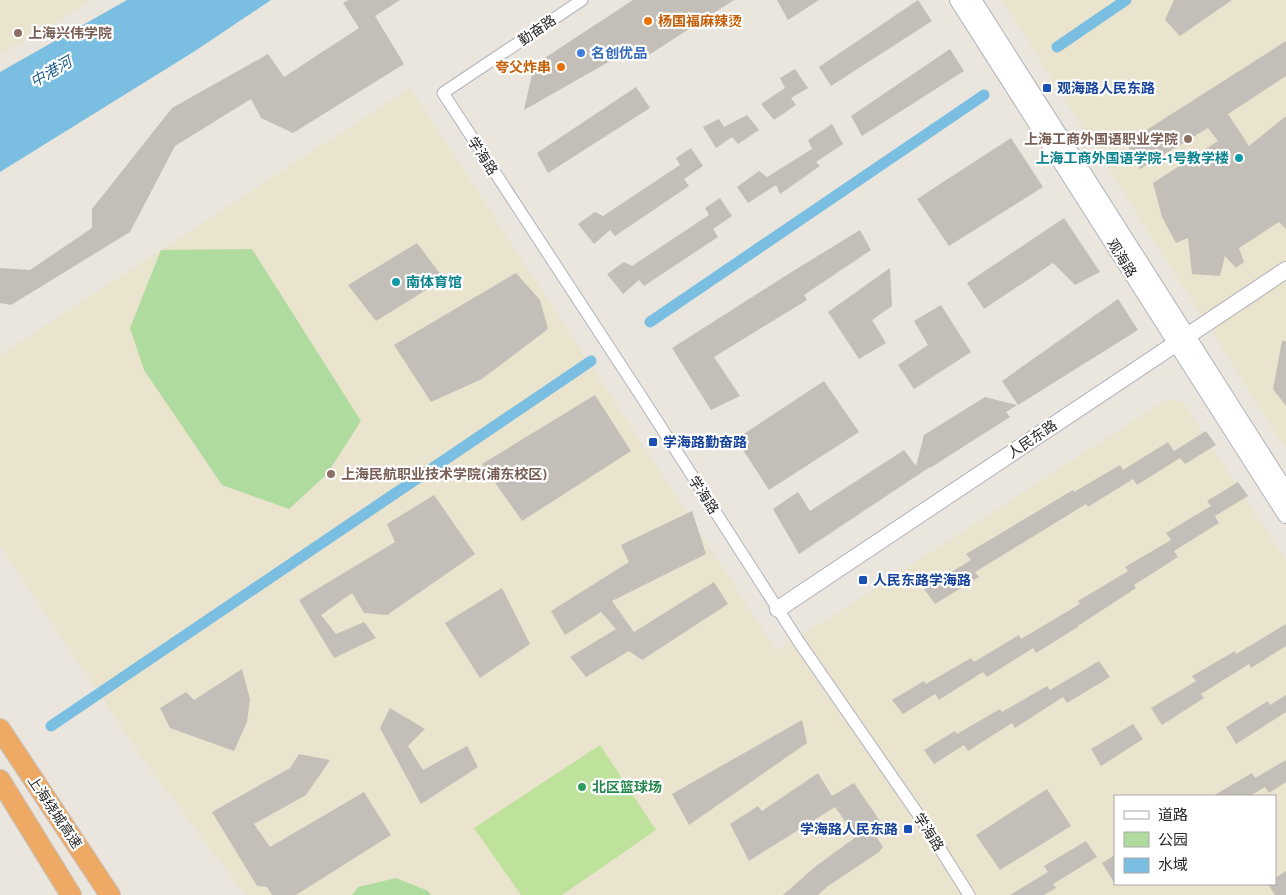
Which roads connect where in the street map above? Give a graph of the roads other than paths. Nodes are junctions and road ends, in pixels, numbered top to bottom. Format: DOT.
graph roads {
  1 [pos="582,0"];
  2 [pos="958,0"];
  3 [pos="973,0"];
  4 [pos="443,93"];
  5 [pos="1286,270"];
  6 [pos="1286,283"];
  7 [pos="1184,344"];
  8 [pos="1286,492"];
  9 [pos="1286,515"];
  10 [pos="781,613"];
  11 [pos="0,730"];
  12 [pos="0,780"];
  13 [pos="71,895"];
  14 [pos="110,895"];
  15 [pos="969,895"];
  1 -- 4 [label="street, 勤奋路"];
  2 -- 7 [label="main road, 观海路"];
  3 -- 7 [label="main road, 观海路"];
  4 -- 10 [label="street, 学海路"];
  5 -- 7 [label="main road, 人民东路"];
  6 -- 7 [label="main road, 人民东路"];
  7 -- 8 [label="main road, 观海路"];
  7 -- 9 [label="main road, 观海路"];
  7 -- 10 [label="main road, 人民东路"];
  10 -- 15 [label="street, 学海路"];
  11 -- 14 [label="highway, 上海绕城高速"];
  12 -- 13 [label="highway, 上海绕城高速"];
}
